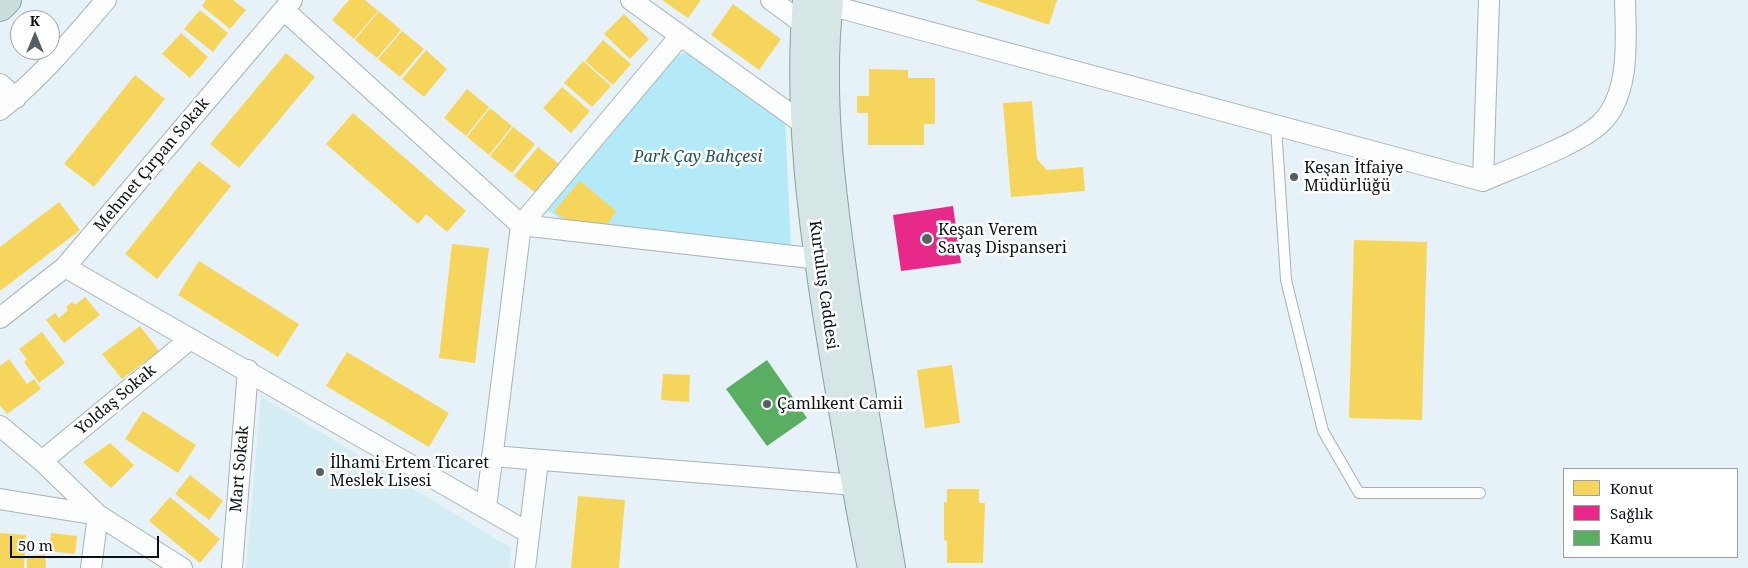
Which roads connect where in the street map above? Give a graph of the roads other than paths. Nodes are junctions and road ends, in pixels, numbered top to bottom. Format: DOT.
graph roads {
  1 [pos="7,0"];
  2 [pos="106,0"];
  3 [pos="631,0"];
  4 [pos="770,0"];
  5 [pos="1489,0"];
  6 [pos="1625,0"];
  7 [pos="288,5"];
  8 [pos="0,6"];
  9 [pos="818,8"];
  10 [pos="680,36"];
  11 [pos="0,84"];
  12 [pos="16,98"];
  13 [pos="0,110"];
  14 [pos="804,124"];
  15 [pos="1276,126"];
  16 [pos="1483,181"];
  17 [pos="521,225"];
  18 [pos="818,259"];
  19 [pos="65,266"];
  20 [pos="0,318"];
  21 [pos="189,340"];
  22 [pos="248,370"];
  23 [pos="0,426"];
  24 [pos="492,456"];
  25 [pos="42,461"];
  26 [pos="538,461"];
  27 [pos="856,485"];
  28 [pos="1480,492"];
  29 [pos="0,499"];
  30 [pos="486,508"];
  31 [pos="98,515"];
  32 [pos="529,533"];
  33 [pos="91,568"];
  34 [pos="182,568"];
  35 [pos="232,568"];
  36 [pos="525,568"];
  37 [pos="872,568"];
  38 [pos="891,568"];
  1 -- 8 [label="highway"];
  2 -- 12 [label="street"];
  3 -- 10 [label="street"];
  4 -- 9 [label="street"];
  5 -- 16 [label="street"];
  6 -- 16 [label="street"];
  7 -- 17 [label="street"];
  7 -- 19 [label="street, Mehmet Çırpan Sokak"];
  9 -- 14 [label="main road, Kurtuluş Caddesi"];
  9 -- 15 [label="street"];
  9 -- 38 [label="main road, Kurtuluş Caddesi"];
  10 -- 14 [label="street"];
  10 -- 17 [label="street"];
  11 -- 12 [label="street"];
  12 -- 13 [label="street"];
  14 -- 18 [label="main road, Kurtuluş Caddesi"];
  15 -- 16 [label="street"];
  15 -- 28 [label="lane"];
  17 -- 18 [label="street"];
  17 -- 24 [label="street"];
  18 -- 27 [label="main road, Kurtuluş Caddesi"];
  19 -- 20 [label="street, Mehmet Çırpan Sokak"];
  19 -- 21 [label="street"];
  21 -- 22 [label="street"];
  21 -- 25 [label="street, Yoldaş Sokak"];
  22 -- 30 [label="street"];
  22 -- 35 [label="street, Mart Sokak"];
  23 -- 25 [label="street"];
  24 -- 26 [label="street"];
  24 -- 30 [label="street"];
  25 -- 31 [label="street"];
  26 -- 27 [label="street"];
  26 -- 32 [label="street"];
  27 -- 37 [label="main road, Kurtuluş Caddesi"];
  29 -- 31 [label="street"];
  30 -- 32 [label="street"];
  31 -- 33 [label="street"];
  31 -- 34 [label="street"];
  32 -- 36 [label="street"];
}
